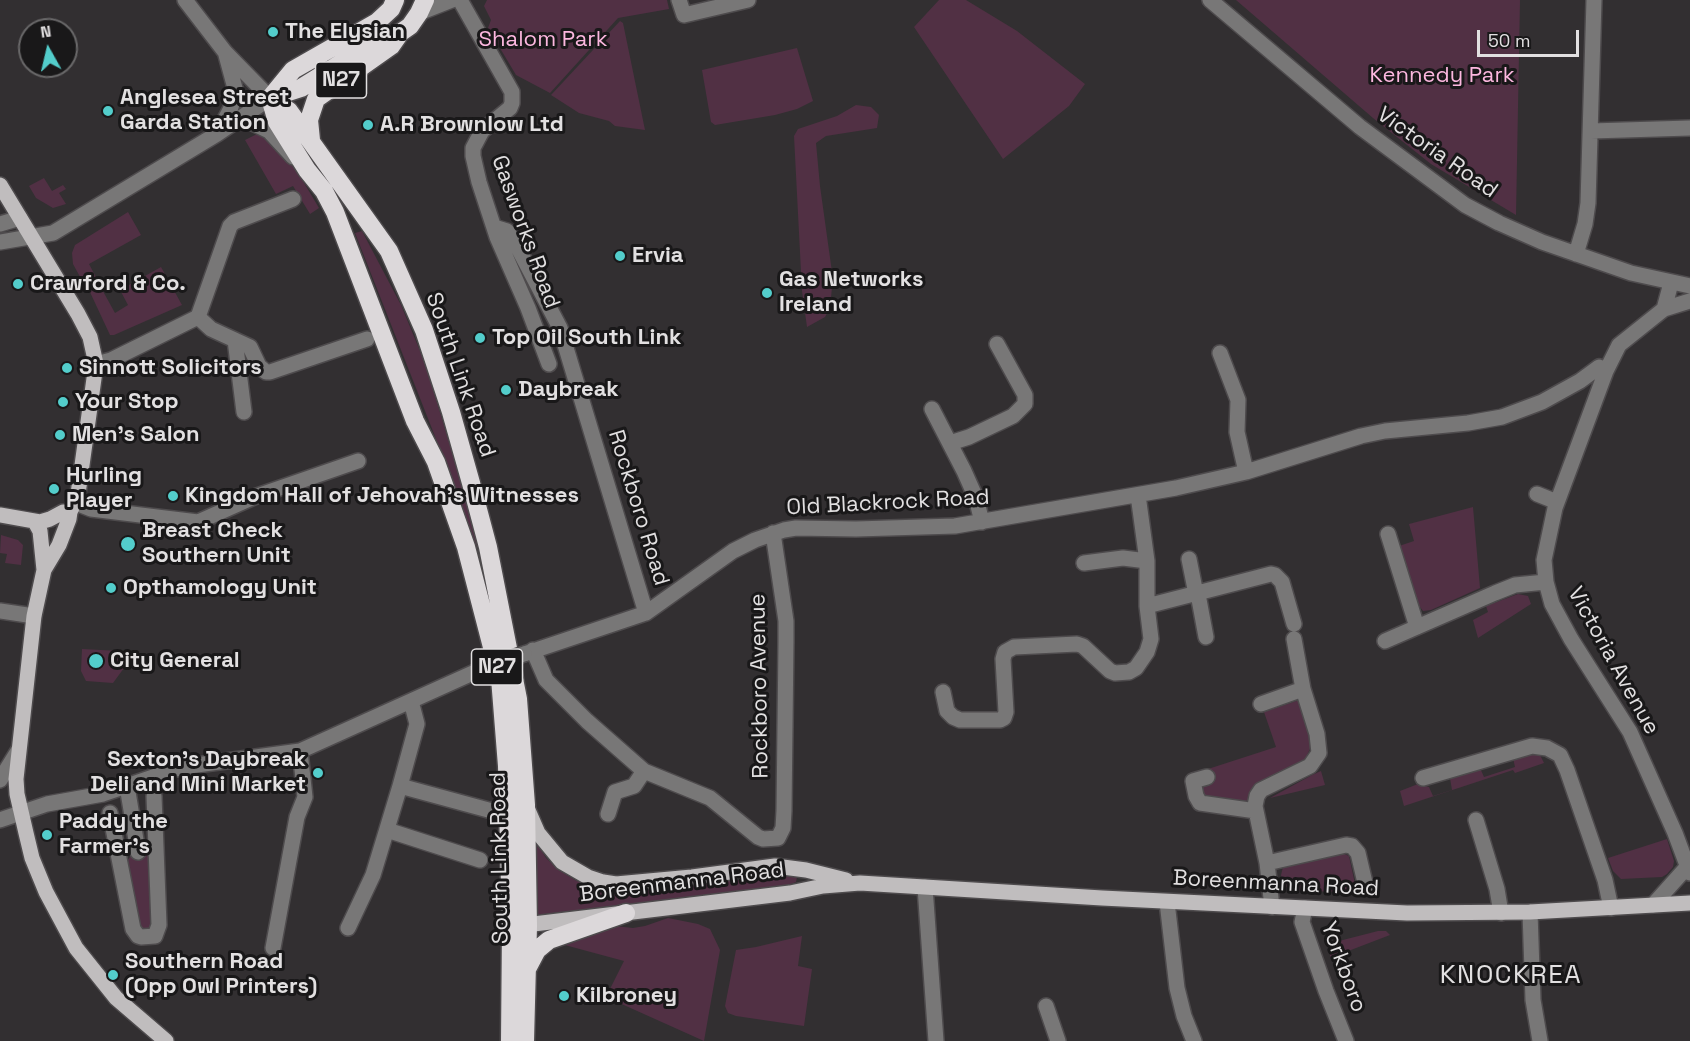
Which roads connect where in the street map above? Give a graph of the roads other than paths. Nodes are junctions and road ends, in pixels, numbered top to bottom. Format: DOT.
graph roads {
  1 [pos="185,0"];
  2 [pos="395,0"];
  3 [pos="452,0"];
  4 [pos="460,0"];
  5 [pos="748,0"];
  6 [pos="1210,0"];
  7 [pos="1594,0"];
  8 [pos="422,7"];
  9 [pos="682,7"];
  10 [pos="400,33"];
  11 [pos="225,52"];
  12 [pos="270,98"];
  13 [pos="242,118"];
  14 [pos="1690,128"];
  15 [pos="1591,131"];
  16 [pos="217,134"];
  17 [pos="311,142"];
  18 [pos="307,170"];
  19 [pos="0,185"];
  20 [pos="293,199"];
  21 [pos="20,218"];
  22 [pos="0,224"];
  23 [pos="494,227"];
  24 [pos="32,236"];
  25 [pos="0,242"];
  26 [pos="1576,254"];
  27 [pos="1671,283"];
  28 [pos="1690,286"];
  29 [pos="1690,301"];
  30 [pos="1664,309"];
  31 [pos="198,317"];
  32 [pos="367,339"];
  33 [pos="235,340"];
  34 [pos="997,344"];
  35 [pos="1220,353"];
  36 [pos="96,364"];
  37 [pos="549,364"];
  38 [pos="1606,371"];
  39 [pos="1580,381"];
  40 [pos="1599,392"];
  41 [pos="932,409"];
  42 [pos="244,412"];
  43 [pos="950,443"];
  44 [pos="358,461"];
  45 [pos="1246,472"];
  46 [pos="1538,494"];
  47 [pos="1138,495"];
  48 [pos="1557,502"];
  49 [pos="73,507"];
  50 [pos="0,514"];
  51 [pos="35,522"];
  52 [pos="982,522"];
  53 [pos="773,533"];
  54 [pos="1388,534"];
  55 [pos="1188,560"];
  56 [pos="1147,561"];
  57 [pos="1084,563"];
  58 [pos="44,570"];
  59 [pos="1546,582"];
  60 [pos="1197,594"];
  61 [pos="1147,606"];
  62 [pos="0,611"];
  63 [pos="646,613"];
  64 [pos="34,616"];
  65 [pos="1416,627"];
  66 [pos="1206,638"];
  67 [pos="1385,641"];
  68 [pos="528,652"];
  69 [pos="1303,689"];
  70 [pos="943,692"];
  71 [pos="411,701"];
  72 [pos="1261,704"];
  73 [pos="18,751"];
  74 [pos="300,751"];
  75 [pos="644,771"];
  76 [pos="1207,777"];
  77 [pos="1423,778"];
  78 [pos="0,780"];
  79 [pos="127,786"];
  80 [pos="400,786"];
  81 [pos="154,796"];
  82 [pos="526,805"];
  83 [pos="492,811"];
  84 [pos="1256,811"];
  85 [pos="21,813"];
  86 [pos="110,813"];
  87 [pos="608,814"];
  88 [pos="0,820"];
  89 [pos="1476,820"];
  90 [pos="387,830"];
  91 [pos="778,838"];
  92 [pos="156,850"];
  93 [pos="138,852"];
  94 [pos="117,854"];
  95 [pos="480,860"];
  96 [pos="1268,863"];
  97 [pos="1689,870"];
  98 [pos="860,883"];
  99 [pos="925,887"];
  100 [pos="1366,887"];
  101 [pos="1167,902"];
  102 [pos="1690,903"];
  103 [pos="1653,905"];
  104 [pos="1272,907"];
  105 [pos="1305,908"];
  106 [pos="1611,908"];
  107 [pos="1530,912"];
  108 [pos="626,913"];
  109 [pos="1501,913"];
  110 [pos="519,926"];
  111 [pos="348,928"];
  112 [pos="273,948"];
  113 [pos="526,970"];
  114 [pos="1046,1006"];
  115 [pos="166,1041"];
  116 [pos="510,1041"];
  117 [pos="525,1041"];
  118 [pos="936,1041"];
  119 [pos="1058,1041"];
  120 [pos="1194,1041"];
  121 [pos="1346,1041"];
  122 [pos="1540,1041"];
  1 -- 11 [label="street"];
  2 -- 12 [label="highway, N27"];
  3 -- 8 [label="street"];
  4 -- 23 [label="street, Gasworks Road"];
  5 -- 9 [label="street"];
  6 -- 26 [label="street, Victoria Road"];
  7 -- 15 [label="street"];
  8 -- 10 [label="highway, N27"];
  10 -- 12 [label="highway, N27"];
  10 -- 17 [label="highway, N27"];
  11 -- 12 [label="street"];
  11 -- 16 [label="street"];
  12 -- 13 [label="street"];
  12 -- 17 [label="highway, N27"];
  12 -- 18 [label="highway, N27"];
  13 -- 16 [label="street"];
  13 -- 18 [label="street"];
  14 -- 15 [label="street"];
  15 -- 26 [label="street"];
  16 -- 24 [label="street"];
  17 -- 82 [label="highway, South Link Road / N27"];
  18 -- 110 [label="highway, N27"];
  19 -- 21 [label="main road"];
  20 -- 31 [label="street"];
  21 -- 22 [label="street"];
  21 -- 24 [label="main road"];
  23 -- 37 [label="street, Gasworks Road"];
  23 -- 63 [label="street, Rockboro Road"];
  24 -- 25 [label="street"];
  24 -- 36 [label="main road"];
  26 -- 27 [label="street, Victoria Road"];
  27 -- 28 [label="street, Victoria Road"];
  27 -- 30 [label="street"];
  29 -- 30 [label="street"];
  30 -- 38 [label="street"];
  31 -- 33 [label="street"];
  31 -- 36 [label="street"];
  32 -- 33 [label="street"];
  33 -- 42 [label="street"];
  34 -- 43 [label="street"];
  35 -- 45 [label="street"];
  36 -- 49 [label="main road"];
  38 -- 39 [label="street, Old Blackrock Road"];
  38 -- 40 [label="street, Victoria Avenue"];
  39 -- 40 [label="street"];
  39 -- 45 [label="street, Old Blackrock Road"];
  40 -- 48 [label="street, Victoria Avenue"];
  41 -- 43 [label="street"];
  43 -- 52 [label="street"];
  44 -- 49 [label="street"];
  45 -- 47 [label="street, Old Blackrock Road"];
  46 -- 48 [label="street"];
  47 -- 52 [label="street, Old Blackrock Road"];
  47 -- 56 [label="street"];
  48 -- 59 [label="street, Victoria Avenue"];
  49 -- 51 [label="main road"];
  49 -- 58 [label="main road"];
  50 -- 51 [label="main road"];
  51 -- 58 [label="main road"];
  52 -- 53 [label="street, Old Blackrock Road"];
  53 -- 63 [label="street, Old Blackrock Road"];
  53 -- 91 [label="street, Rockboro Avenue"];
  54 -- 65 [label="street"];
  55 -- 60 [label="street"];
  56 -- 57 [label="street"];
  56 -- 61 [label="street"];
  58 -- 64 [label="main road"];
  59 -- 65 [label="street"];
  59 -- 97 [label="street, Victoria Avenue"];
  60 -- 61 [label="street"];
  60 -- 66 [label="street"];
  60 -- 69 [label="street"];
  61 -- 70 [label="street"];
  62 -- 64 [label="street"];
  63 -- 68 [label="street, Old Blackrock Road"];
  64 -- 73 [label="main road"];
  65 -- 67 [label="street"];
  68 -- 71 [label="street, Old Blackrock Road, bridge"];
  68 -- 75 [label="street, Boreenmanna Road"];
  69 -- 72 [label="street"];
  69 -- 84 [label="street"];
  71 -- 74 [label="street, Old Blackrock Road"];
  71 -- 80 [label="street"];
  73 -- 78 [label="street"];
  73 -- 85 [label="main road"];
  74 -- 79 [label="street, Old Blackrock Road"];
  74 -- 112 [label="street"];
  75 -- 87 [label="street"];
  75 -- 91 [label="street, Boreenmanna Road"];
  76 -- 84 [label="street"];
  77 -- 106 [label="street"];
  79 -- 85 [label="street, Old Blackrock Road"];
  79 -- 93 [label="street"];
  80 -- 83 [label="street"];
  80 -- 90 [label="street"];
  81 -- 92 [label="street"];
  82 -- 98 [label="main road, Boreenmanna Road"];
  82 -- 110 [label="highway, South Link Road / N27"];
  84 -- 96 [label="street"];
  85 -- 88 [label="street, Old Blackrock Road"];
  85 -- 115 [label="main road"];
  86 -- 94 [label="street"];
  89 -- 109 [label="street"];
  90 -- 95 [label="street"];
  90 -- 111 [label="street"];
  92 -- 93 [label="street"];
  92 -- 94 [label="street"];
  93 -- 94 [label="street"];
  96 -- 100 [label="street"];
  96 -- 104 [label="street"];
  97 -- 103 [label="street, Victoria Avenue"];
  98 -- 99 [label="main road, Boreenmanna Road"];
  98 -- 108 [label="main road, Boreenmanna Road"];
  99 -- 101 [label="main road, Boreenmanna Road"];
  99 -- 118 [label="street"];
  101 -- 104 [label="main road, Boreenmanna Road"];
  101 -- 120 [label="street"];
  102 -- 103 [label="main road, Boreenmanna Road"];
  103 -- 106 [label="main road, Boreenmanna Road"];
  104 -- 105 [label="main road, Boreenmanna Road"];
  105 -- 109 [label="main road, Boreenmanna Road"];
  105 -- 121 [label="street, Yorkboro"];
  106 -- 107 [label="main road, Boreenmanna Road"];
  107 -- 109 [label="main road, Boreenmanna Road"];
  107 -- 122 [label="street"];
  108 -- 110 [label="main road, Boreenmanna Road"];
  108 -- 113 [label="highway"];
  110 -- 113 [label="highway, South Link Road / N27"];
  110 -- 116 [label="highway, N27"];
  113 -- 117 [label="highway, South Link Road / N27"];
  114 -- 119 [label="street"];
}
